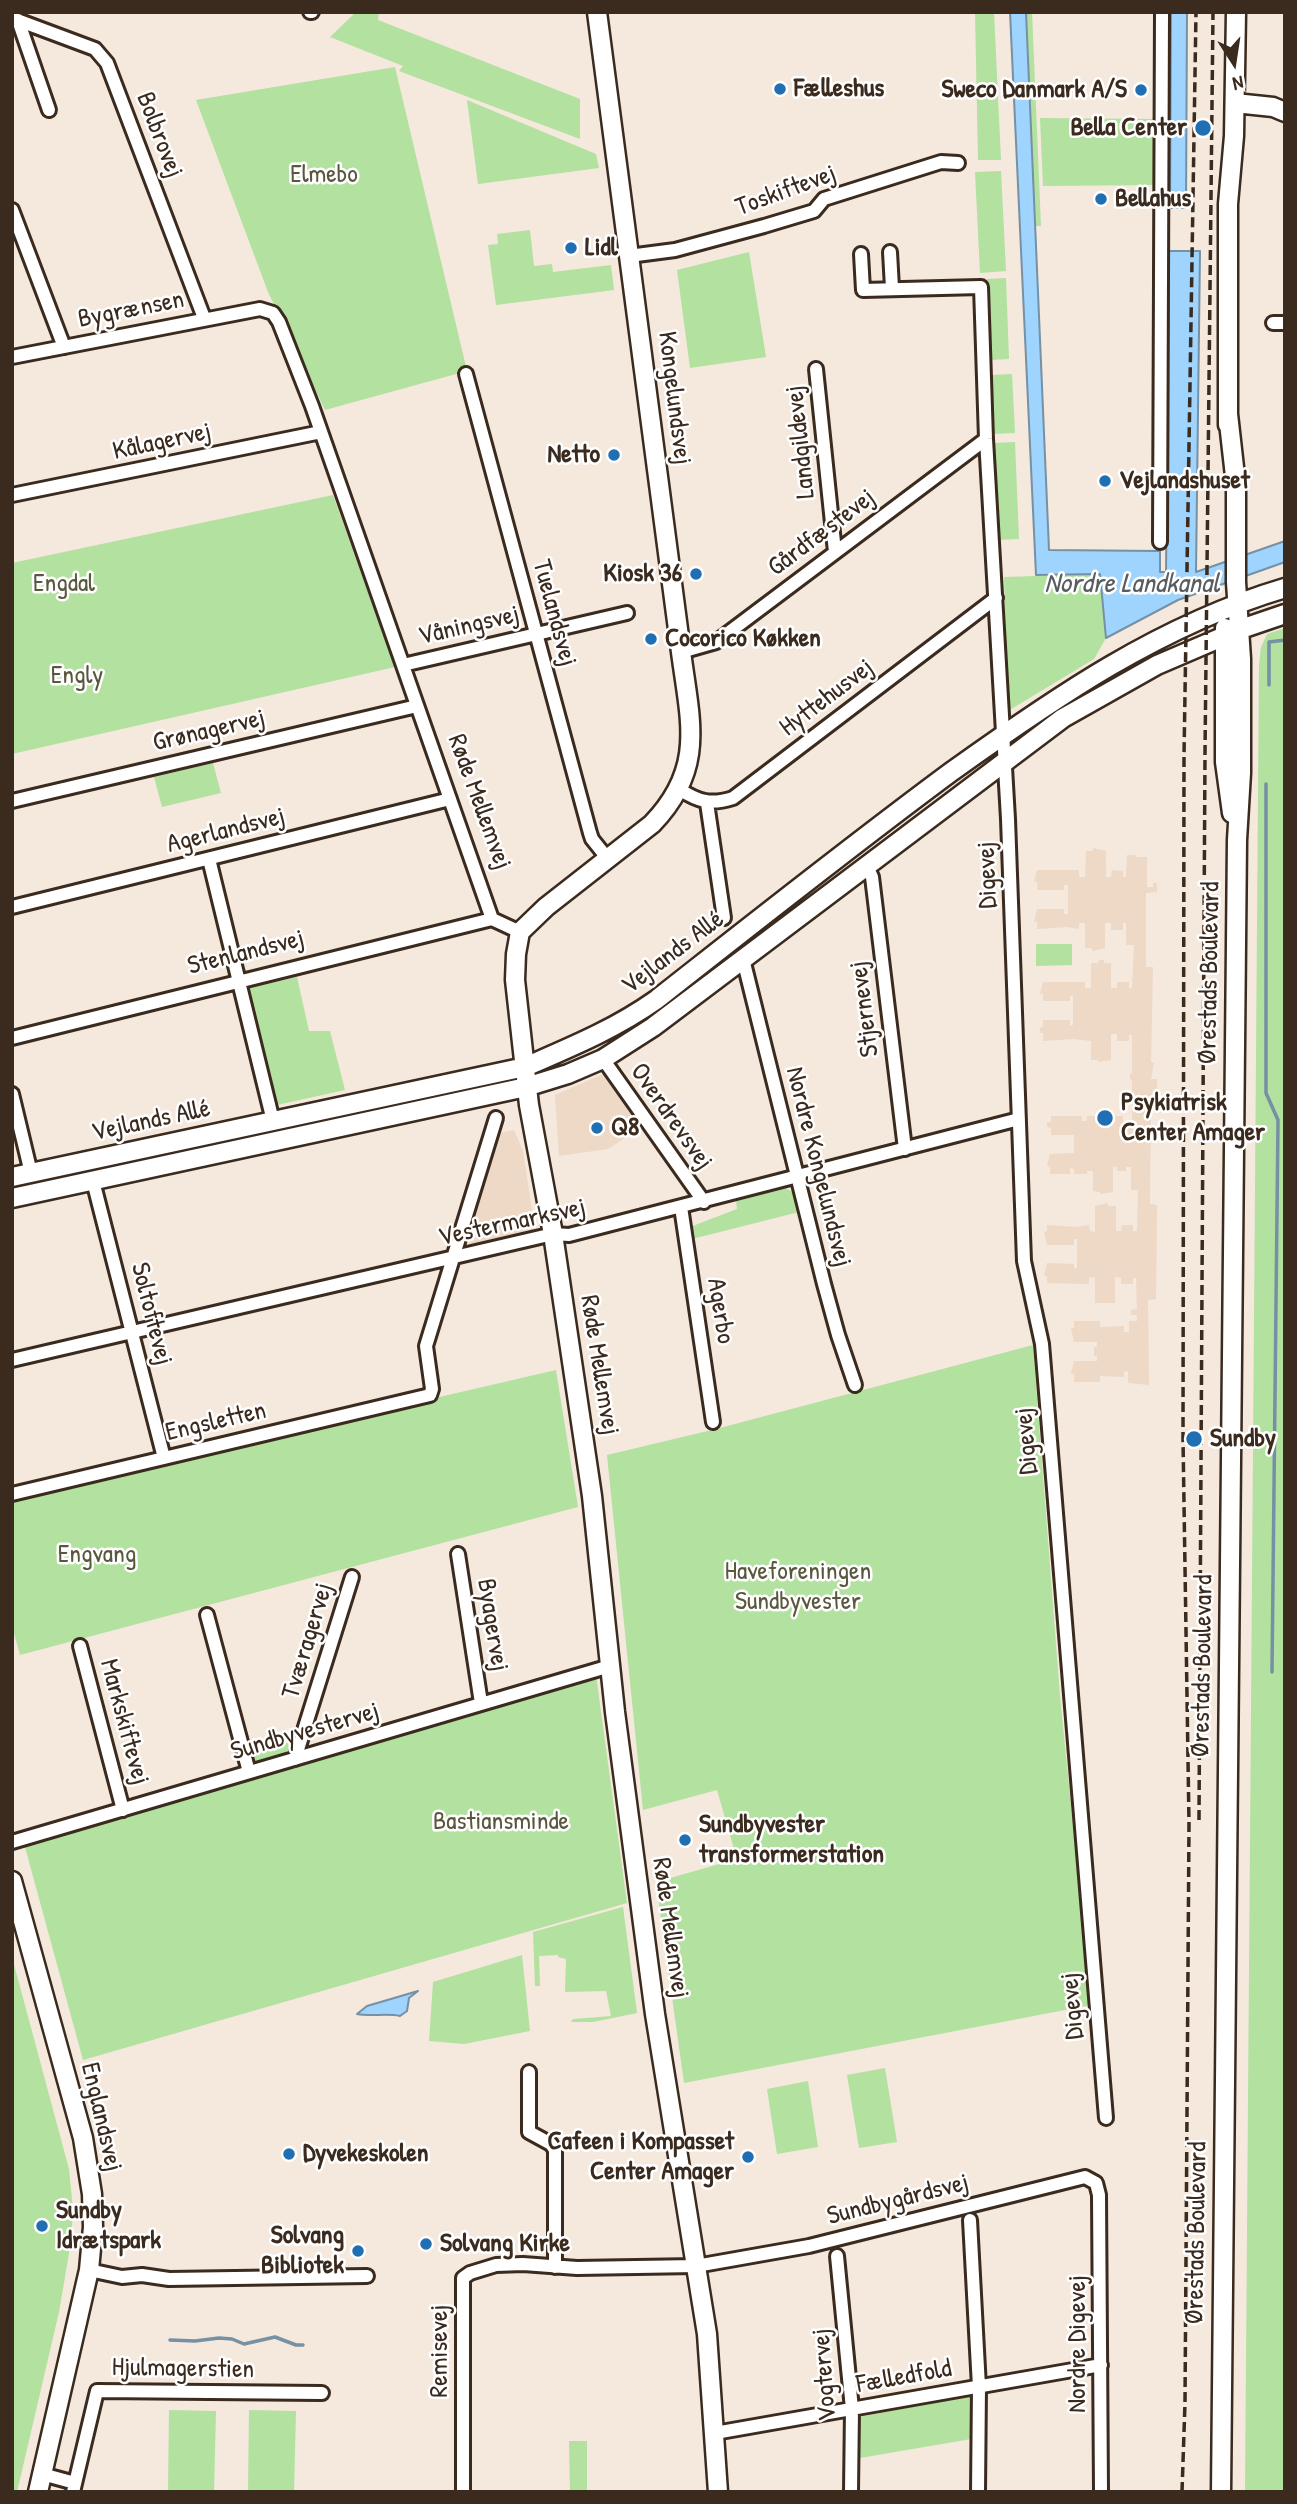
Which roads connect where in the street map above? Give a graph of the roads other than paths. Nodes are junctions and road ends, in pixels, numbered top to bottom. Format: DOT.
graph roads {
  1 [pos="597,12"];
  2 [pos="1162,12"];
  3 [pos="1236,12"];
  4 [pos="15,19"];
  5 [pos="1235,103"];
  6 [pos="49,110"];
  7 [pos="1285,112"];
  8 [pos="958,163"];
  9 [pos="12,211"];
  10 [pos="890,252"];
  11 [pos="861,254"];
  12 [pos="629,256"];
  13 [pos="892,288"];
  14 [pos="260,309"];
  15 [pos="204,318"];
  16 [pos="64,347"];
  17 [pos="12,357"];
  18 [pos="816,369"];
  19 [pos="466,374"];
  20 [pos="321,432"];
  21 [pos="986,439"];
  22 [pos="12,495"];
  23 [pos="1160,541"];
  24 [pos="835,552"];
  25 [pos="1285,588"];
  26 [pos="996,598"];
  27 [pos="1285,599"];
  28 [pos="627,613"];
  29 [pos="1285,614"];
  30 [pos="1232,619"];
  31 [pos="536,634"];
  32 [pos="681,652"];
  33 [pos="403,664"];
  34 [pos="417,706"];
  35 [pos="1004,734"];
  36 [pos="1005,760"];
  37 [pos="680,789"];
  38 [pos="450,799"];
  39 [pos="12,801"];
  40 [pos="707,803"];
  41 [pos="209,859"];
  42 [pos="608,859"];
  43 [pos="866,865"];
  44 [pos="12,907"];
  45 [pos="724,918"];
  46 [pos="492,919"];
  47 [pos="520,932"];
  48 [pos="743,959"];
  49 [pos="240,982"];
  50 [pos="12,1038"];
  51 [pos="603,1059"];
  52 [pos="524,1067"];
  53 [pos="526,1087"];
  54 [pos="12,1094"];
  55 [pos="496,1118"];
  56 [pos="1019,1119"];
  57 [pos="273,1121"];
  58 [pos="905,1149"];
  59 [pos="31,1173"];
  60 [pos="12,1177"];
  61 [pos="797,1178"];
  62 [pos="93,1181"];
  63 [pos="12,1198"];
  64 [pos="704,1202"];
  65 [pos="681,1207"];
  66 [pos="552,1234"];
  67 [pos="452,1259"];
  68 [pos="132,1333"];
  69 [pos="12,1360"];
  70 [pos="855,1385"];
  71 [pos="713,1422"];
  72 [pos="164,1458"];
  73 [pos="12,1493"];
  74 [pos="458,1554"];
  75 [pos="352,1577"];
  76 [pos="207,1615"];
  77 [pos="80,1646"];
  78 [pos="610,1665"];
  79 [pos="481,1703"];
  80 [pos="295,1759"];
  81 [pos="249,1772"];
  82 [pos="123,1810"];
  83 [pos="12,1842"];
  84 [pos="12,1881"];
  85 [pos="528,2072"];
  86 [pos="1106,2118"];
  87 [pos="1099,2195"];
  88 [pos="970,2220"];
  89 [pos="837,2256"];
  90 [pos="696,2266"];
  91 [pos="555,2267"];
  92 [pos="89,2270"];
  93 [pos="367,2276"];
  94 [pos="1101,2365"];
  95 [pos="979,2386"];
  96 [pos="322,2393"];
  97 [pos="852,2409"];
  98 [pos="715,2433"];
  99 [pos="40,2483"];
  100 [pos="74,2487"];
  101 [pos="463,2492"];
  102 [pos="718,2492"];
  103 [pos="851,2492"];
  104 [pos="978,2492"];
  105 [pos="1101,2492"];
  106 [pos="1221,2492"];
  1 -- 12 [label="street, Kongelundsvej"];
  2 -- 23 [label="street"];
  3 -- 5 [label="street, Ørestads Boulevard"];
  4 -- 6 [label="street, Bolbrovej"];
  4 -- 15 [label="street, Bolbrovej"];
  5 -- 7 [label="street"];
  5 -- 30 [label="street, Ørestads Boulevard"];
  8 -- 12 [label="street, Toskiftevej"];
  9 -- 16 [label="street"];
  10 -- 13 [label="street"];
  11 -- 13 [label="street"];
  12 -- 32 [label="street, Kongelundsvej"];
  13 -- 21 [label="street, Digevej"];
  14 -- 15 [label="street, Bygrænsen"];
  14 -- 20 [label="street, Røde Mellemvej"];
  15 -- 16 [label="street, Bygrænsen"];
  16 -- 17 [label="street, Bygrænsen"];
  18 -- 24 [label="street, Landgildevej"];
  19 -- 31 [label="street, Tuelandsvej"];
  20 -- 22 [label="street, Kålagervej"];
  20 -- 33 [label="street, Røde Mellemvej"];
  21 -- 24 [label="street, Gårdfæstevej"];
  21 -- 26 [label="street, Digevej"];
  24 -- 32 [label="street, Gårdfæstevej"];
  25 -- 30 [label="street, Vejlands Allé"];
  26 -- 35 [label="street, Digevej"];
  26 -- 40 [label="street, Hyttehusvej"];
  27 -- 30 [label="street"];
  28 -- 31 [label="street, Våningsvej"];
  29 -- 30 [label="street, Vejlands Allé"];
  30 -- 35 [label="street, Vejlands Allé"];
  30 -- 36 [label="street, Vejlands Allé"];
  30 -- 106 [label="street, Ørestads Boulevard"];
  31 -- 33 [label="street, Våningsvej"];
  31 -- 42 [label="street, Tuelandsvej"];
  32 -- 37 [label="street, Kongelundsvej"];
  33 -- 34 [label="street, Røde Mellemvej"];
  34 -- 38 [label="street, Røde Mellemvej"];
  34 -- 39 [label="street, Grønagervej"];
  35 -- 36 [label="street, Digevej"];
  35 -- 52 [label="street, Vejlands Allé"];
  36 -- 43 [label="street, Vejlands Allé"];
  36 -- 56 [label="street, Digevej"];
  37 -- 40 [label="street"];
  37 -- 42 [label="street"];
  38 -- 41 [label="street, Agerlandsvej"];
  38 -- 46 [label="street, Røde Mellemvej"];
  40 -- 45 [label="street"];
  41 -- 44 [label="street, Agerlandsvej"];
  41 -- 49 [label="street"];
  42 -- 47 [label="street"];
  43 -- 48 [label="street, Vejlands Allé"];
  43 -- 58 [label="street, Stjernevej"];
  46 -- 47 [label="street"];
  46 -- 49 [label="street, Stenlandsvej"];
  47 -- 52 [label="street, Røde Mellemvej"];
  48 -- 51 [label="street, Vejlands Allé"];
  48 -- 61 [label="street, Nordre Kongelundsvej"];
  49 -- 50 [label="street, Stenlandsvej"];
  49 -- 57 [label="street"];
  51 -- 53 [label="street, Vejlands Allé"];
  51 -- 64 [label="street, Overdrevsvej"];
  52 -- 53 [label="street, Røde Mellemvej"];
  52 -- 57 [label="street, Vejlands Allé"];
  53 -- 62 [label="street, Vejlands Allé"];
  53 -- 66 [label="street, Røde Mellemvej"];
  54 -- 59 [label="street"];
  55 -- 67 [label="street"];
  56 -- 58 [label="street, Vestermarksvej"];
  56 -- 86 [label="street, Digevej"];
  57 -- 59 [label="street, Vejlands Allé"];
  58 -- 61 [label="street, Vestermarksvej"];
  59 -- 60 [label="street, Vejlands Allé"];
  61 -- 64 [label="street, Vestermarksvej"];
  61 -- 70 [label="street, Nordre Kongelundsvej"];
  62 -- 63 [label="street, Vejlands Allé"];
  62 -- 68 [label="street, Soltoftevej"];
  64 -- 65 [label="street, Vestermarksvej"];
  65 -- 66 [label="street, Vestermarksvej"];
  65 -- 71 [label="street, Agerbo"];
  66 -- 67 [label="street, Vestermarksvej"];
  66 -- 78 [label="street, Røde Mellemvej"];
  67 -- 68 [label="street, Vestermarksvej"];
  67 -- 72 [label="street, Engsletten"];
  68 -- 69 [label="street, Vestermarksvej"];
  68 -- 72 [label="street, Soltoftevej"];
  72 -- 73 [label="street, Engsletten"];
  74 -- 79 [label="street, Byagervej"];
  75 -- 80 [label="street, Tværagervej"];
  76 -- 81 [label="street"];
  77 -- 82 [label="street, Markskiftevej"];
  78 -- 79 [label="street, Sundbyvestervej"];
  78 -- 90 [label="street, Røde Mellemvej"];
  79 -- 80 [label="street, Sundbyvestervej"];
  80 -- 81 [label="street, Sundbyvestervej"];
  81 -- 82 [label="street, Sundbyvestervej"];
  82 -- 83 [label="street, Sundbyvestervej"];
  84 -- 92 [label="street, Englandsvej"];
  85 -- 91 [label="street"];
  87 -- 90 [label="street, Sundbygårdsvej"];
  87 -- 94 [label="street, Nordre Digevej"];
  88 -- 95 [label="street"];
  89 -- 97 [label="street, Vogtervej"];
  90 -- 91 [label="street, Remisevej"];
  90 -- 98 [label="street, Røde Mellemvej"];
  91 -- 101 [label="street, Remisevej"];
  92 -- 93 [label="street"];
  92 -- 99 [label="street, Englandsvej"];
  94 -- 95 [label="street, Fælledfold"];
  94 -- 105 [label="street, Nordre Digevej"];
  95 -- 97 [label="street, Fælledfold"];
  95 -- 104 [label="street"];
  96 -- 100 [label="street, Hjulmagerstien"];
  97 -- 98 [label="street, Fælledfold"];
  97 -- 103 [label="street, Vogtervej"];
  98 -- 102 [label="street, Røde Mellemvej"];
  99 -- 100 [label="street, Hjulmagerstien"];
}
